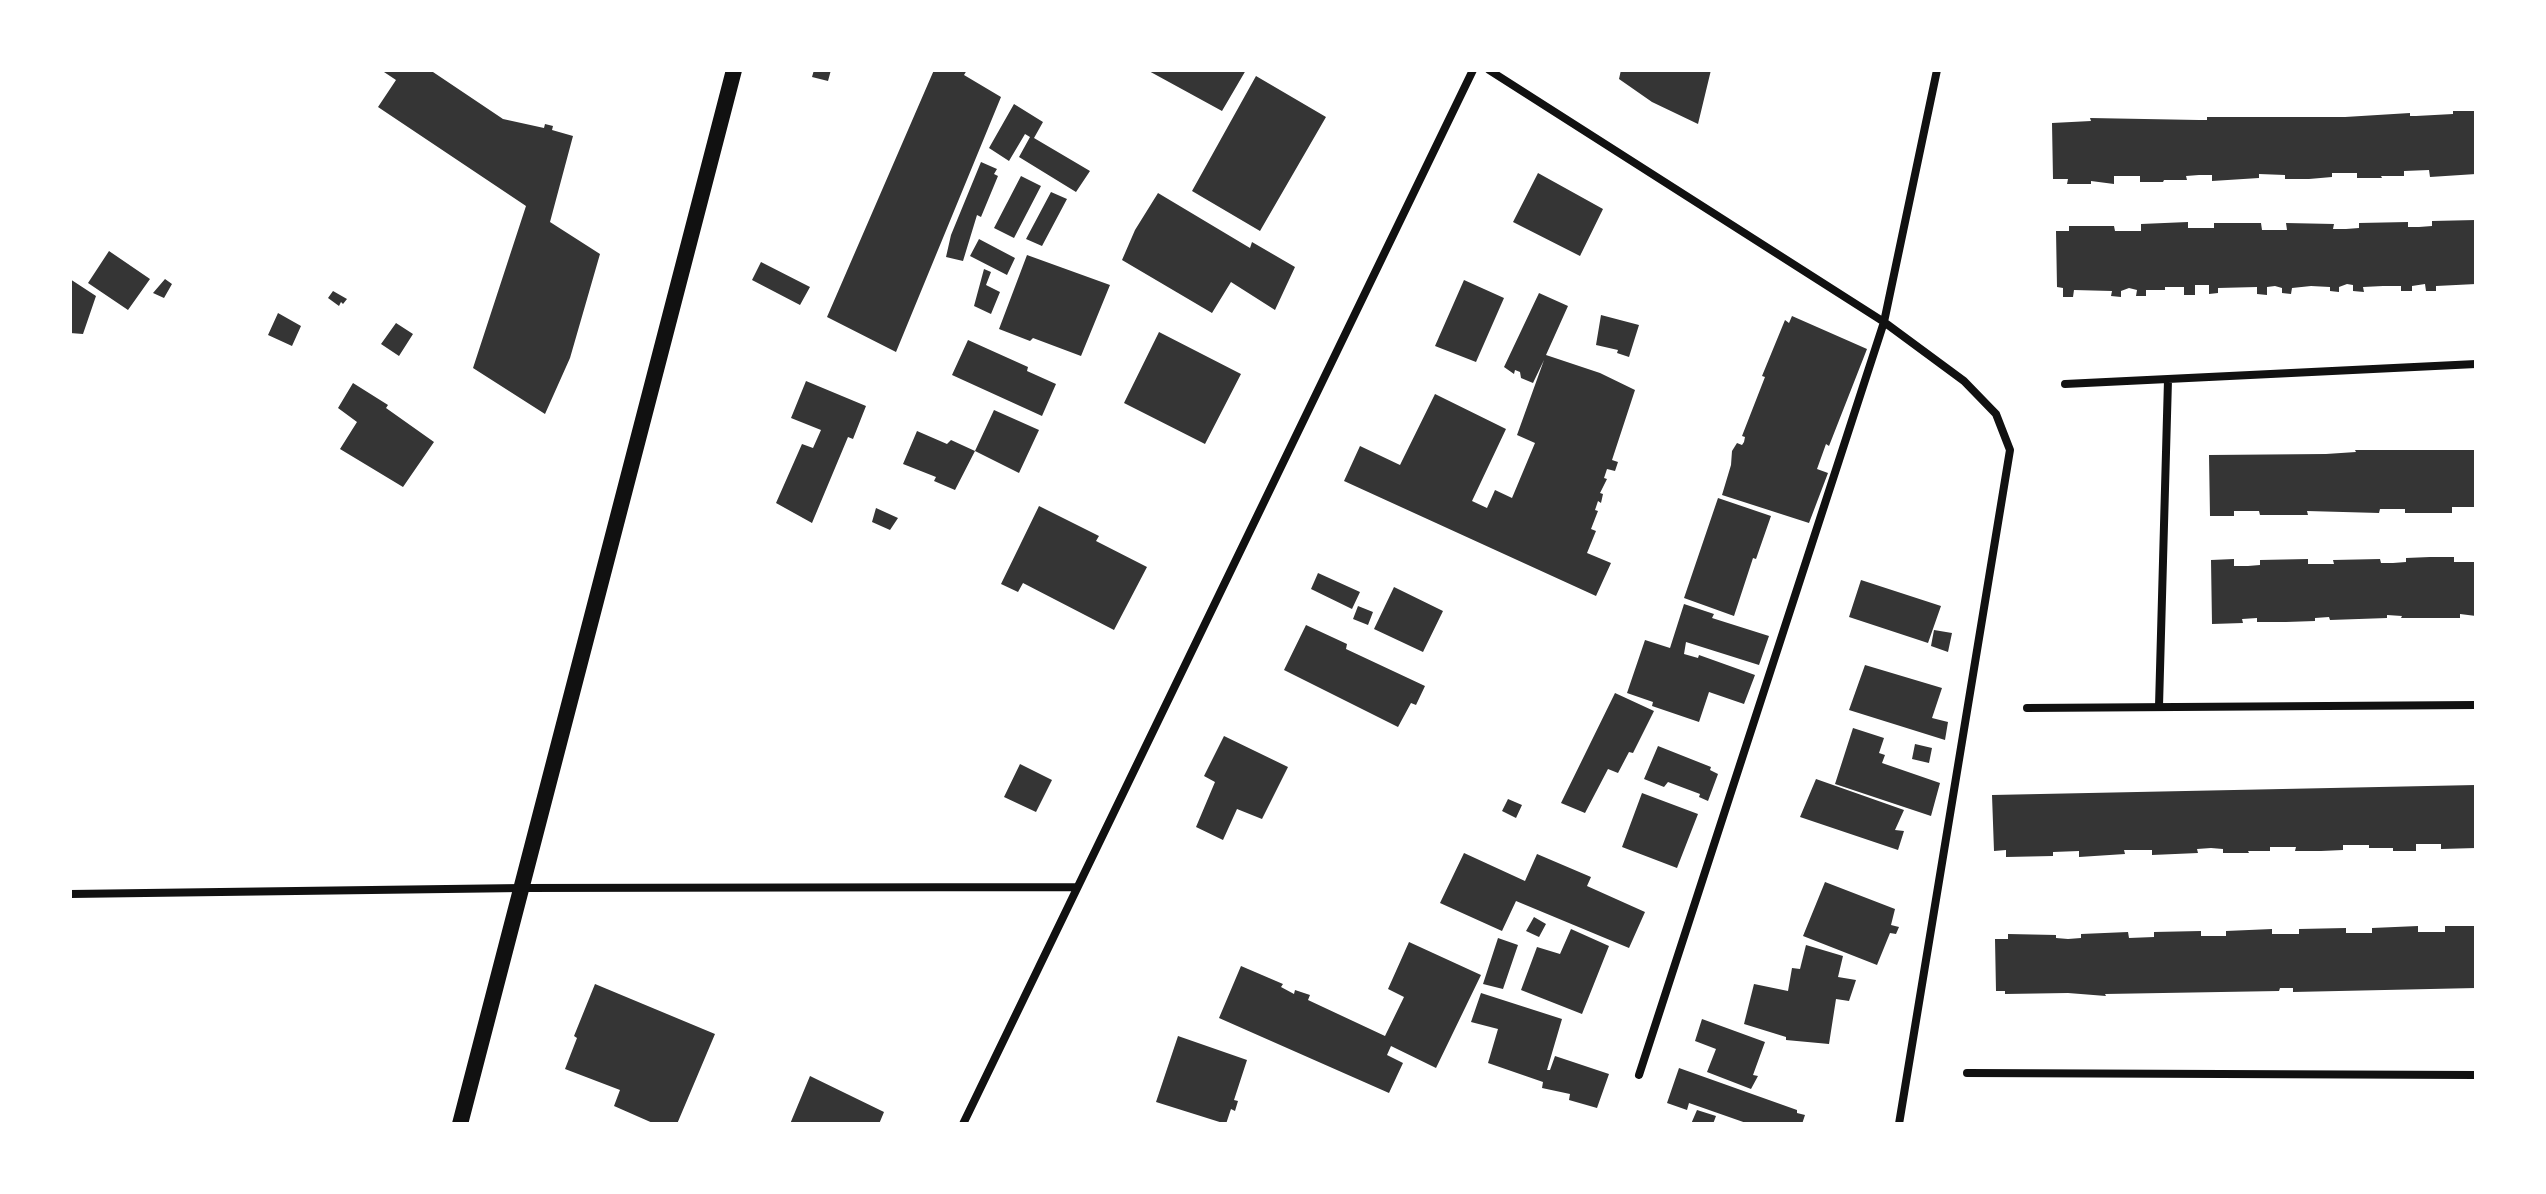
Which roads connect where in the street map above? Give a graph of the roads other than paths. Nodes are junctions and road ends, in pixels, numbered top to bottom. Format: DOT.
graph roads {
  1 [pos="734,70"];
  2 [pos="1473,70"];
  3 [pos="1489,70"];
  4 [pos="1937,70"];
  5 [pos="1884,322"];
  6 [pos="2476,364"];
  7 [pos="2168,380"];
  8 [pos="2065,384"];
  9 [pos="2476,705"];
  10 [pos="2159,706"];
  11 [pos="2027,708"];
  12 [pos="1076,887"];
  13 [pos="522,888"];
  14 [pos="70,894"];
  15 [pos="1967,1073"];
  16 [pos="1639,1075"];
  17 [pos="2476,1075"];
  18 [pos="460,1124"];
  19 [pos="963,1124"];
  20 [pos="1899,1124"];
  1 -- 13 [label="main road"];
  2 -- 12 [label="street"];
  3 -- 5 [label="street"];
  4 -- 5 [label="street"];
  5 -- 16 [label="street"];
  5 -- 20 [label="street"];
  6 -- 7 [label="street"];
  7 -- 8 [label="street"];
  7 -- 10 [label="street"];
  9 -- 10 [label="street"];
  10 -- 11 [label="street"];
  12 -- 13 [label="street"];
  12 -- 19 [label="street"];
  13 -- 14 [label="street"];
  13 -- 18 [label="main road"];
  15 -- 17 [label="street"];
}
